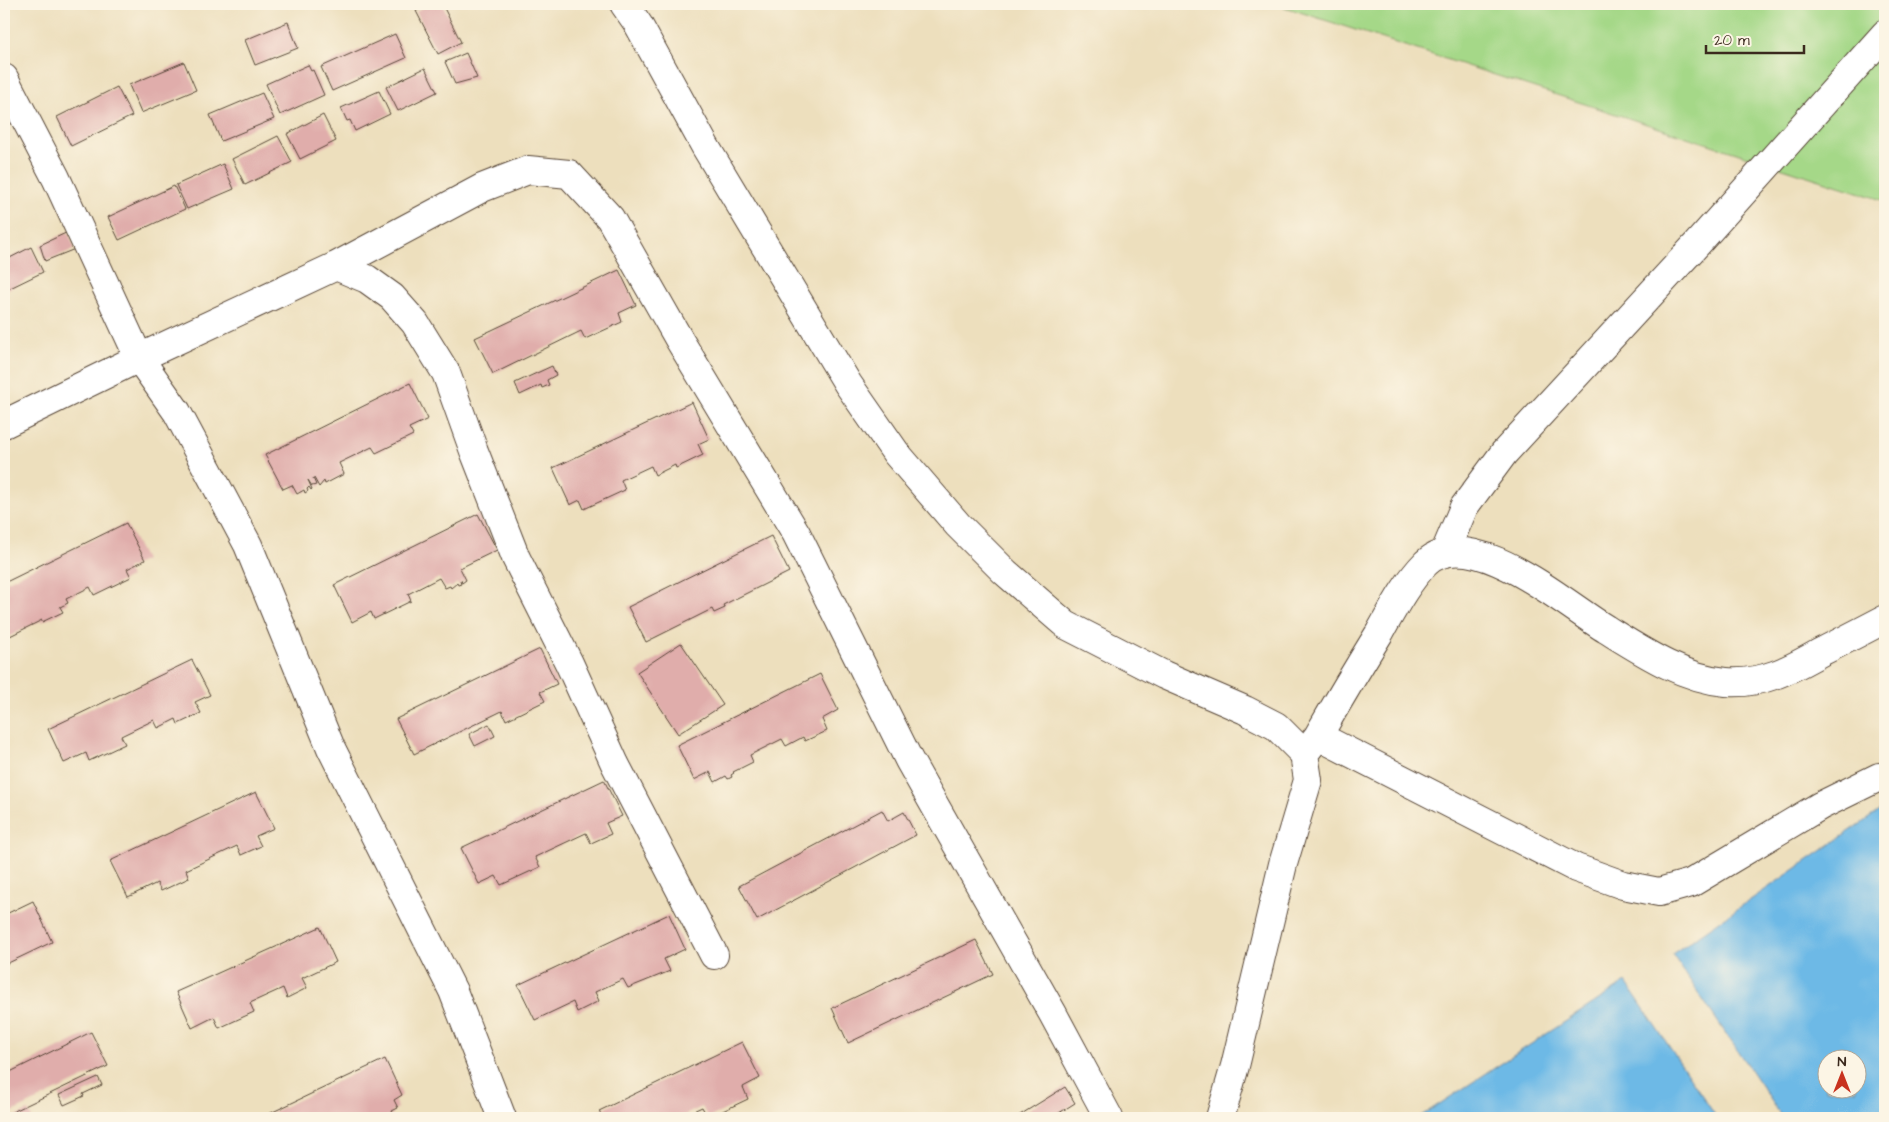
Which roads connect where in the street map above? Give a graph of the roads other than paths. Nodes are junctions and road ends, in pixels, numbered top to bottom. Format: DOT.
graph roads {
  1 [pos="624,4"];
  2 [pos="1885,34"];
  3 [pos="4,78"];
  4 [pos="336,266"];
  5 [pos="139,358"];
  6 [pos="4,424"];
  7 [pos="1445,552"];
  8 [pos="1885,619"];
  9 [pos="1311,745"];
  10 [pos="1885,777"];
  11 [pos="714,955"];
  12 [pos="502,1118"];
  13 [pos="1109,1118"];
  14 [pos="1220,1118"];
  1 -- 9 [label="lane"];
  2 -- 7 [label="lane"];
  3 -- 5 [label="lane"];
  4 -- 5 [label="lane"];
  4 -- 11 [label="lane"];
  4 -- 13 [label="lane"];
  5 -- 6 [label="lane"];
  5 -- 12 [label="lane"];
  7 -- 8 [label="lane"];
  7 -- 9 [label="lane"];
  9 -- 10 [label="lane"];
  9 -- 14 [label="lane"];
}
